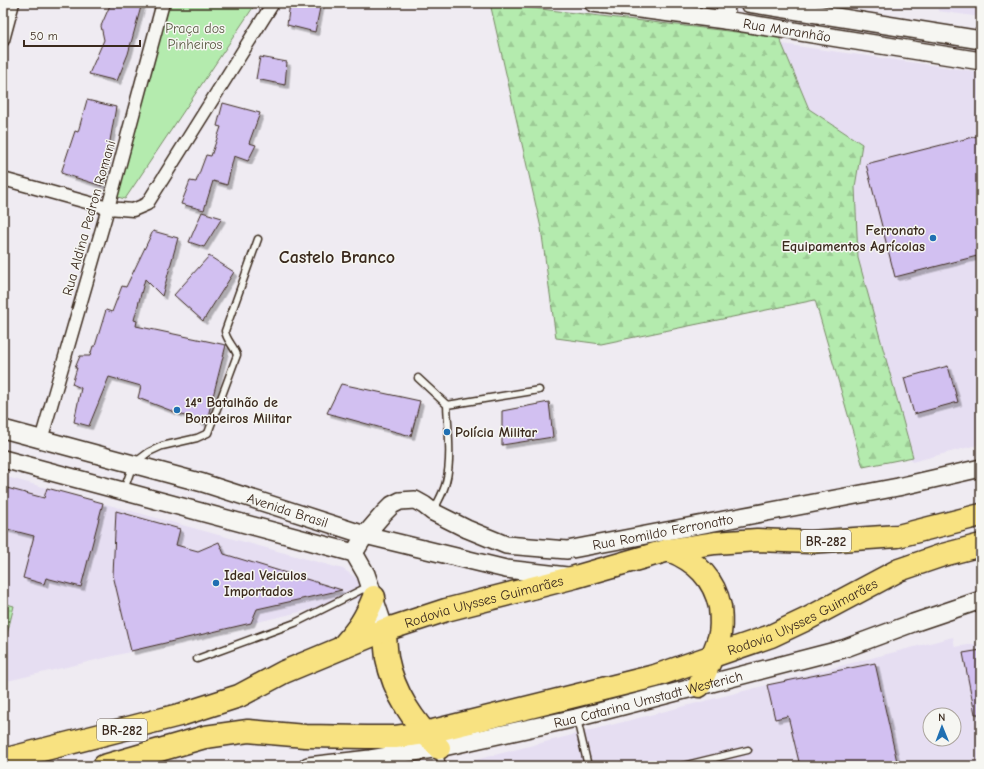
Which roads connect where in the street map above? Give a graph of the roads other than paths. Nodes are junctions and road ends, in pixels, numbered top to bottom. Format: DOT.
graph roads {
  1 [pos="13,3"];
  2 [pos="163,3"];
  3 [pos="273,3"];
  4 [pos="593,3"];
  5 [pos="748,3"];
  6 [pos="726,11"];
  7 [pos="868,22"];
  8 [pos="3,40"];
  9 [pos="981,40"];
  10 [pos="865,42"];
  11 [pos="981,60"];
  12 [pos="3,179"];
  13 [pos="108,208"];
  14 [pos="258,239"];
  15 [pos="418,378"];
  16 [pos="538,390"];
  17 [pos="447,405"];
  18 [pos="3,429"];
  19 [pos="41,440"];
  20 [pos="3,459"];
  21 [pos="133,464"];
  22 [pos="981,468"];
  23 [pos="124,491"];
  24 [pos="433,512"];
  25 [pos="981,515"];
  26 [pos="365,535"];
  27 [pos="981,545"];
  28 [pos="669,550"];
  29 [pos="354,553"];
  30 [pos="575,577"];
  31 [pos="372,591"];
  32 [pos="981,600"];
  33 [pos="384,630"];
  34 [pos="342,647"];
  35 [pos="711,657"];
  36 [pos="197,659"];
  37 [pos="699,686"];
  38 [pos="576,718"];
  39 [pos="435,749"];
  40 [pos="748,750"];
  41 [pos="3,760"];
  42 [pos="104,766"];
  43 [pos="308,766"];
  44 [pos="588,766"];
  45 [pos="682,766"];
  1 -- 8 [label="street"];
  2 -- 13 [label="street, Rua Aldina Pedron Romani"];
  3 -- 13 [label="street"];
  4 -- 6 [label="street, Rua Maranhão"];
  5 -- 7 [label="street, Rua Maranhão"];
  6 -- 10 [label="street, Rua Maranhão"];
  7 -- 9 [label="street, Rua Maranhão"];
  7 -- 10 [label="street"];
  10 -- 11 [label="street, Rua Maranhão"];
  12 -- 13 [label="street"];
  13 -- 19 [label="street, Rua Aldina Pedron Romani"];
  14 -- 21 [label="lane"];
  15 -- 17 [label="lane"];
  16 -- 17 [label="lane"];
  17 -- 24 [label="lane"];
  18 -- 19 [label="street, Avenida Brasil"];
  19 -- 21 [label="street, Avenida Brasil"];
  20 -- 23 [label="street, Avenida Brasil"];
  21 -- 23 [label="lane"];
  21 -- 26 [label="street, Avenida Brasil"];
  22 -- 24 [label="street, Rua Romildo Ferronatto"];
  23 -- 29 [label="street, Avenida Brasil"];
  24 -- 26 [label="street, Rua Romildo Ferronatto"];
  25 -- 28 [label="highway, Rodovia Ulysses Guimarães / BR-282"];
  26 -- 29 [label="street, Rua Romildo Ferronatto"];
  26 -- 30 [label="street, Avenida Brasil"];
  27 -- 35 [label="highway, Rodovia Ulysses Guimarães / BR-282"];
  28 -- 30 [label="highway, Rodovia Ulysses Guimarães / BR-282"];
  28 -- 35 [label="highway"];
  29 -- 31 [label="street"];
  30 -- 33 [label="highway, Rodovia Ulysses Guimarães / BR-282"];
  31 -- 33 [label="street"];
  31 -- 34 [label="highway"];
  31 -- 36 [label="lane"];
  32 -- 37 [label="street, Rua Catarina Umstadt Westerich"];
  33 -- 34 [label="highway, Rodovia Ulysses Guimarães / BR-282"];
  33 -- 39 [label="highway"];
  34 -- 41 [label="highway, Rodovia Ulysses Guimarães / BR-282"];
  35 -- 37 [label="highway"];
  35 -- 39 [label="highway, Rodovia Ulysses Guimarães / BR-282"];
  37 -- 38 [label="street, Rua Catarina Umstadt Westerich"];
  38 -- 39 [label="street, Rua Catarina Umstadt Westerich"];
  38 -- 44 [label="lane"];
  39 -- 42 [label="highway, Rodovia Ulysses Guimarães / BR-282"];
  39 -- 43 [label="street, Rua Catarina Umstadt Westerich"];
  40 -- 45 [label="lane"];
}
